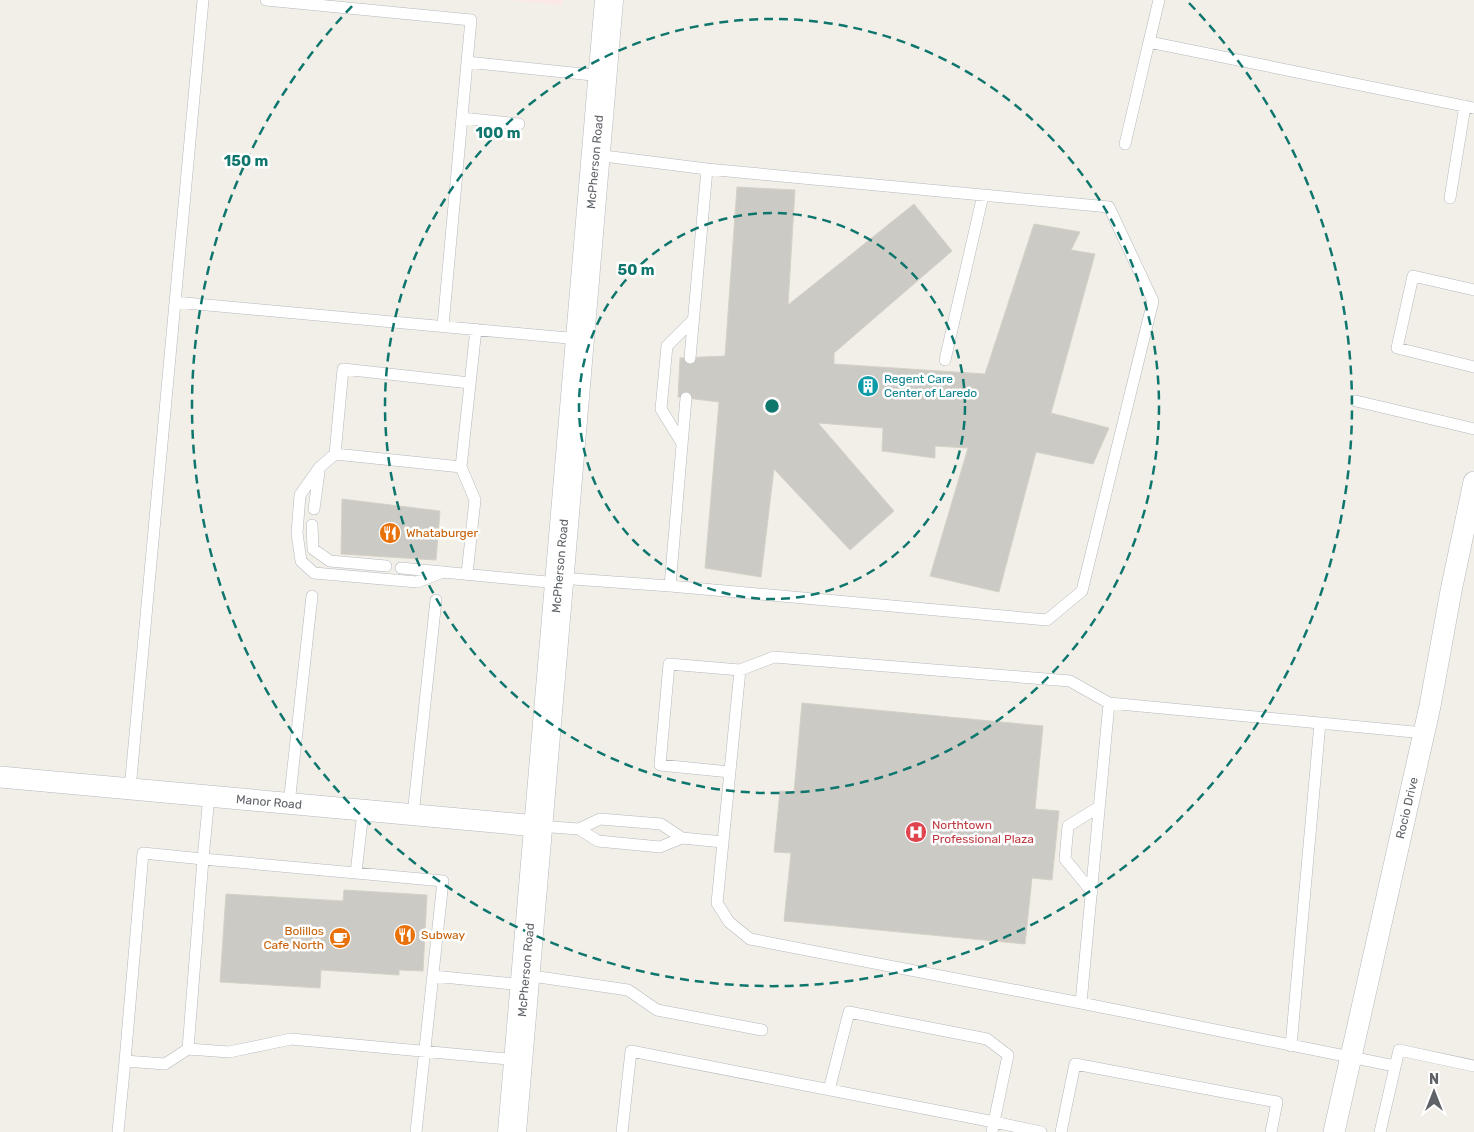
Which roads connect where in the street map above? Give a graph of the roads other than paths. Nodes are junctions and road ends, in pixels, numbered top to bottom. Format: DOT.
graph roads {
  1 [pos="203,0"];
  2 [pos="266,0"];
  3 [pos="608,0"];
  4 [pos="1159,0"];
  5 [pos="1149,42"];
  6 [pos="467,62"];
  7 [pos="602,76"];
  8 [pos="1469,107"];
  9 [pos="462,118"];
  10 [pos="519,124"];
  11 [pos="1125,144"];
  12 [pos="595,155"];
  13 [pos="706,169"];
  14 [pos="983,195"];
  15 [pos="1450,198"];
  16 [pos="1474,290"];
  17 [pos="175,302"];
  18 [pos="693,320"];
  19 [pos="443,326"];
  20 [pos="476,330"];
  21 [pos="579,339"];
  22 [pos="690,358"];
  23 [pos="945,360"];
  24 [pos="1474,367"];
  25 [pos="470,383"];
  26 [pos="686,398"];
  27 [pos="1356,402"];
  28 [pos="1474,429"];
  29 [pos="682,443"];
  30 [pos="335,454"];
  31 [pos="461,467"];
  32 [pos="319,468"];
  33 [pos="1474,482"];
  34 [pos="314,508"];
  35 [pos="312,525"];
  36 [pos="386,566"];
  37 [pos="401,568"];
  38 [pos="443,572"];
  39 [pos="468,574"];
  40 [pos="559,580"];
  41 [pos="670,586"];
  42 [pos="312,596"];
  43 [pos="436,600"];
  44 [pos="740,670"];
  45 [pos="1109,703"];
  46 [pos="1320,723"];
  47 [pos="1424,733"];
  48 [pos="730,772"];
  49 [pos="0,777"];
  50 [pos="130,789"];
  51 [pos="209,796"];
  52 [pos="289,804"];
  53 [pos="1099,807"];
  54 [pos="363,811"];
  55 [pos="412,815"];
  56 [pos="537,826"];
  57 [pos="579,830"];
  58 [pos="682,838"];
  59 [pos="722,842"];
  60 [pos="203,859"];
  61 [pos="356,873"];
  62 [pos="1092,892"];
  63 [pos="433,976"];
  64 [pos="525,980"];
  65 [pos="1082,1003"];
  66 [pos="762,1030"];
  67 [pos="1291,1046"];
  68 [pos="188,1049"];
  69 [pos="425,1051"];
  70 [pos="1351,1058"];
  71 [pos="518,1060"];
  72 [pos="125,1061"];
  73 [pos="1395,1066"];
  74 [pos="1474,1066"];
  75 [pos="829,1090"];
  76 [pos="993,1127"];
  77 [pos="118,1132"];
  78 [pos="416,1132"];
  79 [pos="512,1132"];
  80 [pos="622,1132"];
  81 [pos="1041,1132"];
  82 [pos="1061,1132"];
  83 [pos="1271,1132"];
  84 [pos="1334,1132"];
  85 [pos="1380,1132"];
  1 -- 17 [label="lane"];
  2 -- 6 [label="lane"];
  3 -- 7 [label="main road, McPherson Road"];
  4 -- 5 [label="lane"];
  5 -- 8 [label="lane"];
  5 -- 11 [label="lane"];
  6 -- 7 [label="lane"];
  6 -- 9 [label="lane"];
  7 -- 12 [label="main road, McPherson Road"];
  8 -- 15 [label="lane"];
  9 -- 10 [label="lane"];
  9 -- 19 [label="lane"];
  12 -- 13 [label="lane"];
  12 -- 21 [label="main road, McPherson Road"];
  13 -- 14 [label="lane"];
  13 -- 18 [label="lane"];
  14 -- 23 [label="lane"];
  14 -- 41 [label="lane"];
  16 -- 24 [label="lane"];
  17 -- 19 [label="lane"];
  17 -- 50 [label="lane"];
  18 -- 22 [label="lane"];
  18 -- 29 [label="lane"];
  19 -- 20 [label="lane"];
  20 -- 21 [label="lane"];
  20 -- 25 [label="lane"];
  21 -- 40 [label="main road, McPherson Road"];
  25 -- 30 [label="lane"];
  25 -- 31 [label="lane"];
  26 -- 29 [label="lane"];
  27 -- 28 [label="lane"];
  29 -- 41 [label="lane"];
  30 -- 31 [label="lane"];
  30 -- 32 [label="lane"];
  31 -- 39 [label="lane"];
  32 -- 34 [label="lane"];
  32 -- 38 [label="lane"];
  33 -- 47 [label="street, Rocio Drive"];
  35 -- 36 [label="lane"];
  37 -- 38 [label="lane"];
  38 -- 39 [label="lane"];
  39 -- 40 [label="lane"];
  40 -- 41 [label="lane"];
  40 -- 56 [label="main road, McPherson Road"];
  42 -- 52 [label="lane"];
  43 -- 55 [label="lane"];
  44 -- 45 [label="lane"];
  44 -- 48 [label="lane"];
  44 -- 48 [label="lane"];
  45 -- 46 [label="lane"];
  45 -- 53 [label="lane"];
  46 -- 47 [label="lane"];
  46 -- 67 [label="lane"];
  47 -- 70 [label="street, Rocio Drive"];
  48 -- 59 [label="lane"];
  49 -- 50 [label="street, Manor Road"];
  50 -- 51 [label="street, Manor Road"];
  51 -- 52 [label="street, Manor Road"];
  51 -- 60 [label="lane"];
  52 -- 54 [label="street, Manor Road"];
  53 -- 62 [label="lane"];
  53 -- 62 [label="lane"];
  54 -- 55 [label="street, Manor Road"];
  54 -- 61 [label="lane"];
  55 -- 56 [label="street, Manor Road"];
  56 -- 57 [label="lane"];
  56 -- 64 [label="main road, McPherson Road"];
  57 -- 58 [label="lane"];
  57 -- 58 [label="lane"];
  58 -- 59 [label="lane"];
  59 -- 65 [label="lane"];
  60 -- 61 [label="lane"];
  60 -- 68 [label="lane"];
  60 -- 72 [label="lane"];
  61 -- 63 [label="lane"];
  62 -- 65 [label="lane"];
  63 -- 64 [label="lane"];
  63 -- 69 [label="lane"];
  64 -- 66 [label="lane"];
  64 -- 71 [label="main road, McPherson Road"];
  65 -- 67 [label="lane"];
  67 -- 70 [label="lane"];
  68 -- 69 [label="lane"];
  68 -- 72 [label="lane"];
  69 -- 71 [label="lane"];
  69 -- 78 [label="lane"];
  70 -- 73 [label="lane"];
  70 -- 84 [label="street, Rocio Drive"];
  71 -- 79 [label="main road, McPherson Road"];
  72 -- 77 [label="lane"];
  73 -- 74 [label="lane"];
  73 -- 85 [label="lane"];
  75 -- 76 [label="lane"];
  75 -- 76 [label="lane"];
  75 -- 80 [label="lane"];
  76 -- 81 [label="lane"];
  82 -- 83 [label="lane"];
}
